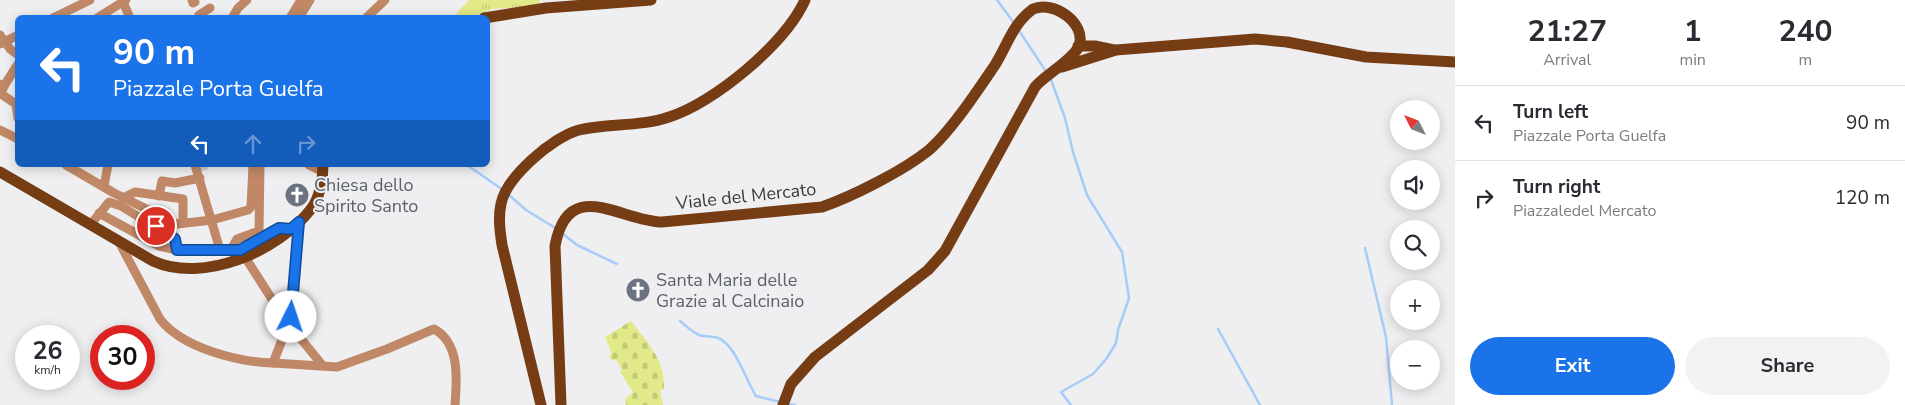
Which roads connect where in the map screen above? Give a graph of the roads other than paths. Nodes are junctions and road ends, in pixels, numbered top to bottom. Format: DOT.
graph roads {
  1 [pos="90,0"];
  2 [pos="247,0"];
  3 [pos="301,0"];
  4 [pos="310,0"];
  5 [pos="385,0"];
  6 [pos="651,0"];
  7 [pos="805,0"];
  8 [pos="125,1"];
  9 [pos="547,4"];
  10 [pos="210,8"];
  11 [pos="59,15"];
  12 [pos="102,15"];
  13 [pos="129,15"];
  14 [pos="199,15"];
  15 [pos="234,15"];
  16 [pos="292,15"];
  17 [pos="301,15"];
  18 [pos="369,15"];
  19 [pos="490,17"];
  20 [pos="1076,27"];
  21 [pos="15,36"];
  22 [pos="1,40"];
  23 [pos="1078,46"];
  24 [pos="1109,50"];
  25 [pos="15,52"];
  26 [pos="1455,62"];
  27 [pos="15,68"];
  28 [pos="1053,70"];
  29 [pos="2,85"];
  30 [pos="2,101"];
  31 [pos="15,104"];
  32 [pos="0,130"];
  33 [pos="15,138"];
  34 [pos="70,167"];
  35 [pos="108,167"];
  36 [pos="197,167"];
  37 [pos="253,167"];
  38 [pos="260,167"];
  39 [pos="323,169"];
  40 [pos="0,172"];
  41 [pos="200,178"];
  42 [pos="104,186"];
  43 [pos="159,196"];
  44 [pos="123,198"];
  45 [pos="100,214"];
  46 [pos="212,220"];
  47 [pos="183,223"];
  48 [pos="91,224"];
  49 [pos="295,225"];
  50 [pos="118,240"];
  51 [pos="177,250"];
  52 [pos="220,250"];
  53 [pos="231,250"];
  54 [pos="245,257"];
  55 [pos="290,324"];
  56 [pos="273,363"];
  57 [pos="323,366"];
  58 [pos="455,405"];
  59 [pos="541,405"];
  60 [pos="561,405"];
  61 [pos="784,405"];
  1 -- 11 [label="street"];
  2 -- 15 [label="street"];
  3 -- 16 [label="street"];
  4 -- 17 [label="street"];
  5 -- 18 [label="street"];
  6 -- 9 [label="main road"];
  7 -- 59 [label="main road"];
  8 -- 12 [label="street"];
  8 -- 13 [label="street"];
  9 -- 19 [label="main road"];
  10 -- 14 [label="street"];
  20 -- 23 [label="main road"];
  20 -- 24 [label="main road, Viale del Mercato"];
  20 -- 60 [label="main road, Viale del Mercato"];
  21 -- 22 [label="street"];
  22 -- 25 [label="street"];
  23 -- 24 [label="main road"];
  23 -- 28 [label="main road"];
  24 -- 26 [label="main road"];
  24 -- 28 [label="main road"];
  27 -- 29 [label="street"];
  28 -- 61 [label="main road"];
  29 -- 30 [label="street"];
  30 -- 31 [label="street"];
  32 -- 33 [label="street"];
  34 -- 42 [label="street"];
  35 -- 42 [label="street"];
  36 -- 41 [label="street"];
  37 -- 46 [label="street"];
  38 -- 53 [label="street"];
  39 -- 49 [label="main road"];
  40 -- 48 [label="main road"];
  41 -- 43 [label="street"];
  41 -- 46 [label="street"];
  42 -- 44 [label="street"];
  43 -- 44 [label="street"];
  43 -- 47 [label="street"];
  44 -- 47 [label="street"];
  45 -- 48 [label="street"];
  45 -- 51 [label="street"];
  45 -- 51 [label="street"];
  46 -- 47 [label="street"];
  46 -- 52 [label="street"];
  48 -- 50 [label="main road"];
  49 -- 53 [label="street"];
  49 -- 54 [label="main road"];
  49 -- 55 [label="street"];
  50 -- 54 [label="main road"];
  50 -- 56 [label="street"];
  51 -- 52 [label="street"];
  52 -- 53 [label="street"];
  54 -- 55 [label="street"];
  55 -- 56 [label="street"];
  55 -- 57 [label="street"];
  56 -- 57 [label="street"];
  57 -- 58 [label="street"];
}
